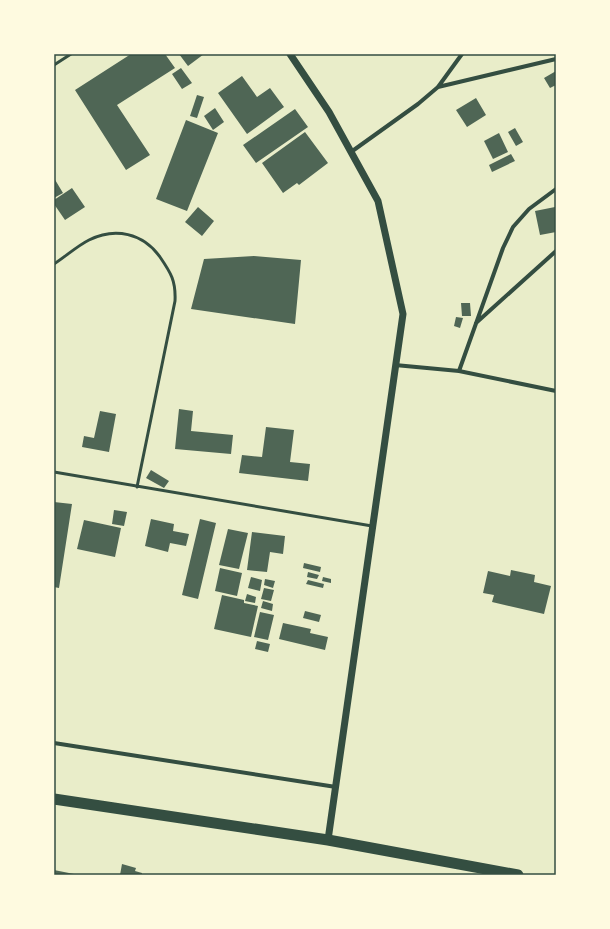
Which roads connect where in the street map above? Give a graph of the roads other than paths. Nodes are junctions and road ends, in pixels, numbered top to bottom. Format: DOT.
graph roads {
  1 [pos="71,54"];
  2 [pos="290,54"];
  3 [pos="462,54"];
  4 [pos="556,59"];
  5 [pos="54,65"];
  6 [pos="438,87"];
  7 [pos="351,152"];
  8 [pos="556,189"];
  9 [pos="556,251"];
  10 [pos="54,264"];
  11 [pos="475,324"];
  12 [pos="394,364"];
  13 [pos="459,371"];
  14 [pos="556,391"];
  15 [pos="54,472"];
  16 [pos="137,487"];
  17 [pos="372,526"];
  18 [pos="54,743"];
  19 [pos="336,787"];
  20 [pos="54,799"];
  21 [pos="328,840"];
  22 [pos="518,875"];
  1 -- 5 [label="lane"];
  2 -- 7 [label="street"];
  3 -- 6 [label="street"];
  4 -- 6 [label="street"];
  6 -- 7 [label="street"];
  7 -- 12 [label="street"];
  8 -- 11 [label="street"];
  9 -- 11 [label="street"];
  10 -- 16 [label="lane"];
  11 -- 13 [label="street"];
  12 -- 13 [label="street"];
  12 -- 17 [label="street"];
  13 -- 14 [label="street"];
  15 -- 16 [label="lane"];
  16 -- 17 [label="lane"];
  17 -- 19 [label="street"];
  18 -- 19 [label="street"];
  19 -- 21 [label="street"];
  20 -- 21 [label="highway"];
  21 -- 22 [label="highway"];
}
